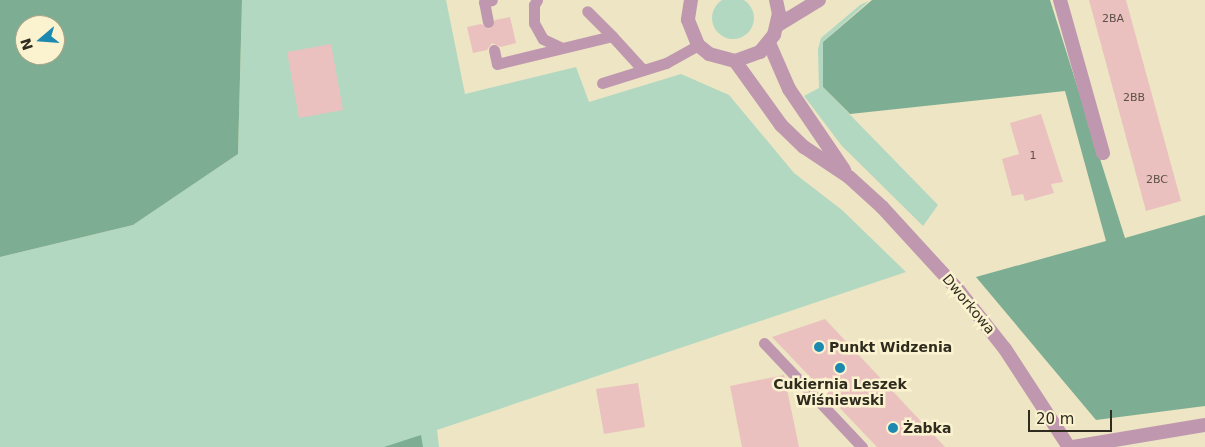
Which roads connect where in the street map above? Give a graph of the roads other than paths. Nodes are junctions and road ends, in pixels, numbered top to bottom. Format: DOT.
graph roads {
  1 [pos="492,0"];
  2 [pos="537,0"];
  3 [pos="776,0"];
  4 [pos="819,0"];
  5 [pos="1060,0"];
  6 [pos="688,2"];
  7 [pos="587,11"];
  8 [pos="488,22"];
  9 [pos="778,25"];
  10 [pos="612,36"];
  11 [pos="769,43"];
  12 [pos="698,44"];
  13 [pos="562,48"];
  14 [pos="494,50"];
  15 [pos="735,61"];
  16 [pos="643,70"];
  17 [pos="602,83"];
  18 [pos="1104,153"];
  19 [pos="849,177"];
  20 [pos="764,343"];
  21 [pos="1205,425"];
  22 [pos="862,447"];
  23 [pos="1069,447"];
  24 [pos="1074,447"];
  1 -- 8 [label="lane"];
  2 -- 13 [label="lane"];
  3 -- 9 [label="street"];
  4 -- 9 [label="street"];
  5 -- 18 [label="street"];
  6 -- 12 [label="street"];
  7 -- 10 [label="lane"];
  9 -- 11 [label="street"];
  10 -- 13 [label="lane"];
  10 -- 16 [label="lane"];
  11 -- 15 [label="street"];
  11 -- 19 [label="street, Dworkowa"];
  12 -- 15 [label="street"];
  12 -- 16 [label="lane"];
  13 -- 14 [label="lane"];
  15 -- 19 [label="street, Dworkowa"];
  16 -- 17 [label="lane"];
  19 -- 23 [label="street, Dworkowa"];
  20 -- 22 [label="lane"];
  21 -- 24 [label="street"];
}
